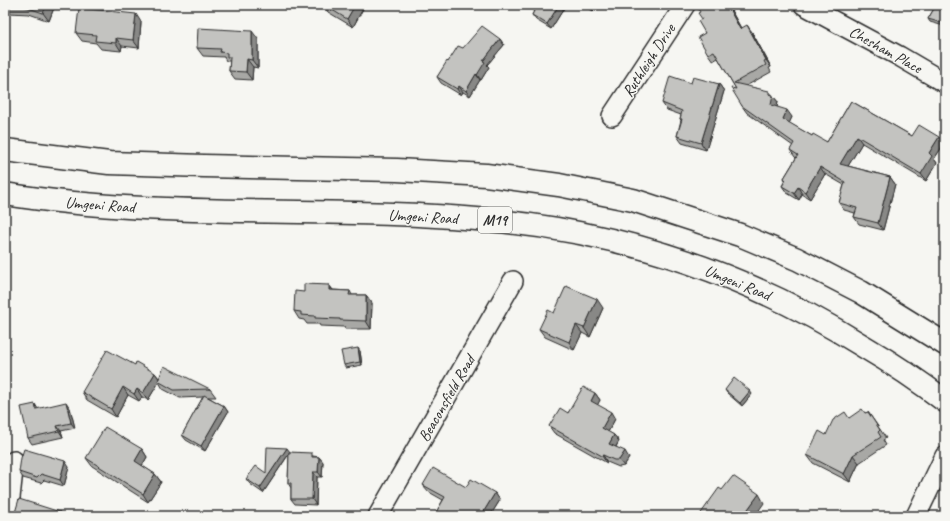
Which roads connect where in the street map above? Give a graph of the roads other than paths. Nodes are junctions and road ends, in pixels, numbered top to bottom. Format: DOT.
graph roads {
  1 [pos="685,5"];
  2 [pos="804,5"];
  3 [pos="945,83"];
  4 [pos="612,116"];
  5 [pos="5,150"];
  6 [pos="5,194"];
  7 [pos="513,281"];
  8 [pos="945,344"];
  9 [pos="945,401"];
  10 [pos="945,456"];
  11 [pos="14,461"];
  12 [pos="8,516"];
  13 [pos="378,516"];
  14 [pos="916,516"];
  1 -- 4 [label="street, Ruthleigh Drive"];
  2 -- 3 [label="street, Chesham Place"];
  5 -- 8 [label="highway"];
  6 -- 9 [label="highway, Umgeni Road / M19"];
  7 -- 13 [label="street, Beaconsfield Road"];
  10 -- 14 [label="street"];
  11 -- 12 [label="street"];
}
